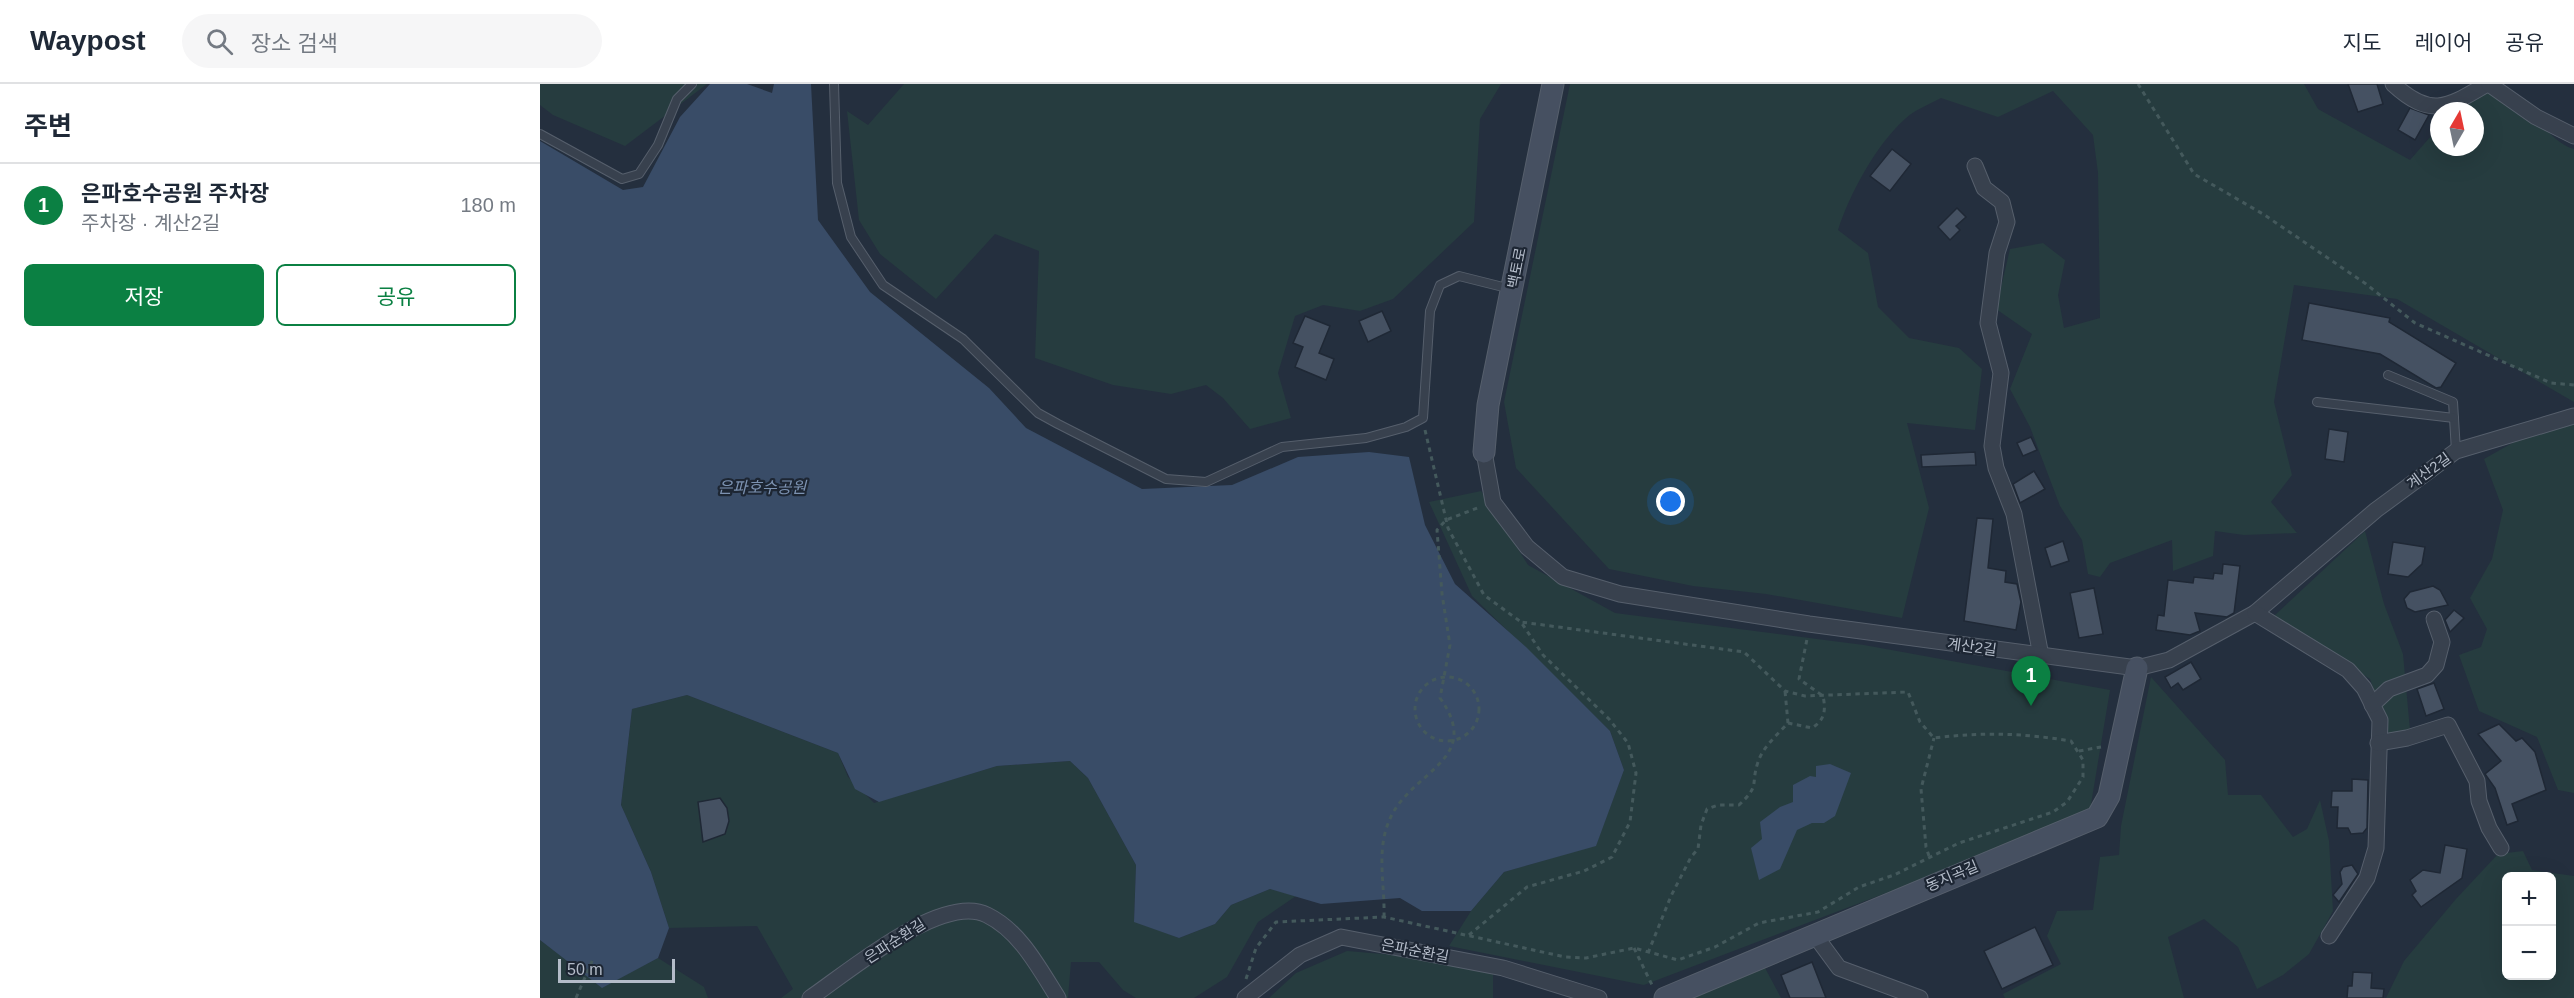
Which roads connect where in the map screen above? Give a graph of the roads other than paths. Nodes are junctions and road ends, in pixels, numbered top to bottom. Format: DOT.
graph roads {
  1 [pos="692,84"];
  2 [pos="834,84"];
  3 [pos="1553,84"];
  4 [pos="2393,84"];
  5 [pos="2488,84"];
  6 [pos="540,134"];
  7 [pos="2574,136"];
  8 [pos="1975,166"];
  9 [pos="1513,290"];
  10 [pos="2388,375"];
  11 [pos="2317,402"];
  12 [pos="2574,416"];
  13 [pos="2454,418"];
  14 [pos="2456,451"];
  15 [pos="1484,452"];
  16 [pos="2255,614"];
  17 [pos="2434,619"];
  18 [pos="2041,656"];
  19 [pos="2137,668"];
  20 [pos="2372,705"];
  21 [pos="2378,743"];
  22 [pos="2501,848"];
  23 [pos="1814,934"];
  24 [pos="2329,936"];
  25 [pos="1245,992"];
  26 [pos="1660,994"];
  27 [pos="810,998"];
  28 [pos="1058,998"];
  29 [pos="1599,998"];
  30 [pos="1920,998"];
  1 -- 6 [label="lane"];
  2 -- 9 [label="lane"];
  3 -- 9 [label="street, 백토로"];
  4 -- 5 [label="street"];
  5 -- 7 [label="street"];
  8 -- 18 [label="street"];
  9 -- 15 [label="street, 백토로"];
  10 -- 13 [label="lane"];
  11 -- 13 [label="lane"];
  12 -- 14 [label="street, 계산2길"];
  13 -- 14 [label="lane"];
  14 -- 16 [label="street, 계산2길"];
  15 -- 18 [label="street, 계산2길"];
  16 -- 19 [label="street, 계산2길"];
  16 -- 20 [label="street"];
  17 -- 20 [label="street"];
  18 -- 19 [label="street, 계산2길"];
  19 -- 23 [label="street, 동지곡길"];
  20 -- 21 [label="street"];
  21 -- 22 [label="street"];
  21 -- 24 [label="street"];
  23 -- 26 [label="street, 동지곡길"];
  23 -- 30 [label="street"];
  25 -- 29 [label="street, 은파순환길"];
  27 -- 28 [label="street, 은파순환길"];
}
